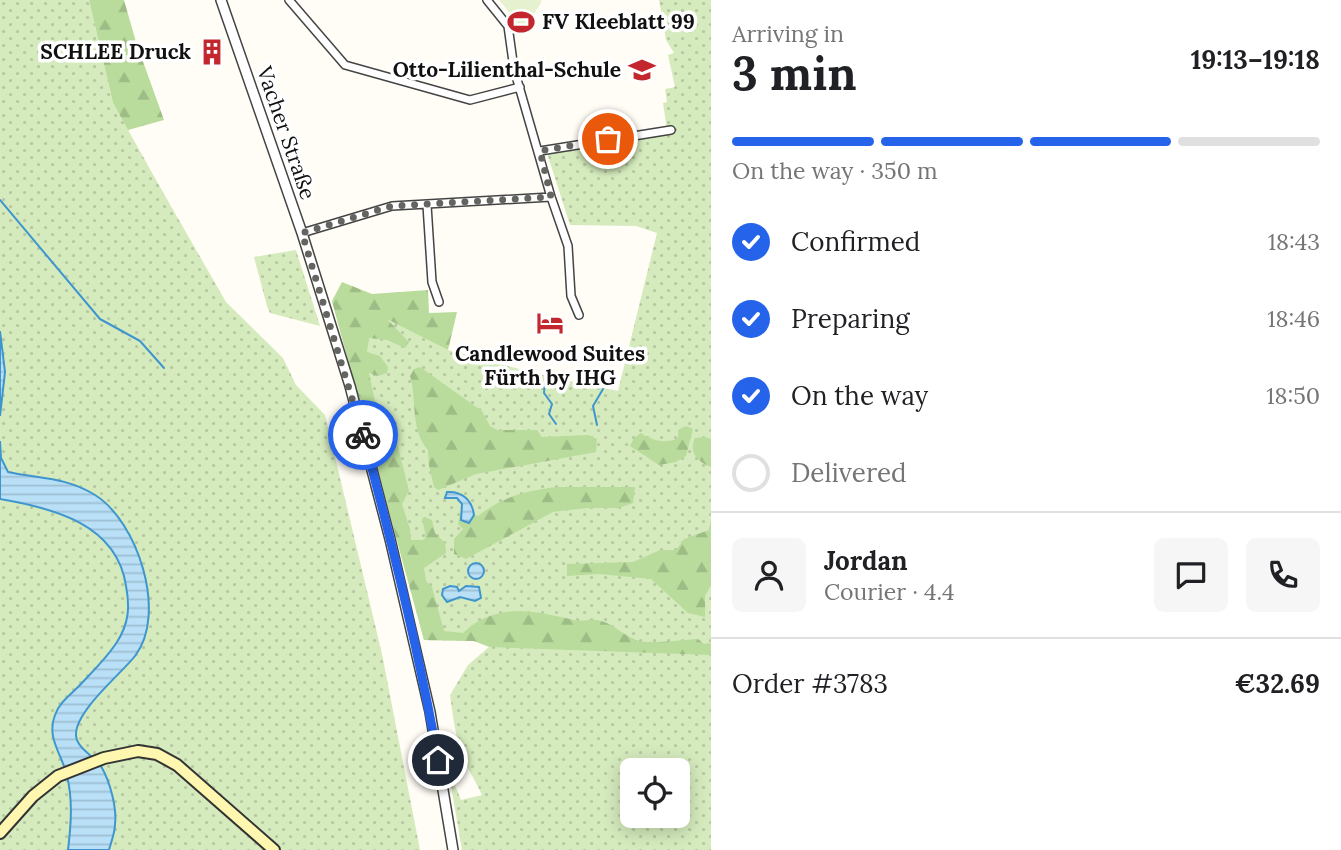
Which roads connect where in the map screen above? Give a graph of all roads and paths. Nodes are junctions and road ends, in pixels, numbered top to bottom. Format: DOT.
graph roads {
  1 [pos="221,0"];
  2 [pos="289,0"];
  3 [pos="487,0"];
  4 [pos="520,87"];
  5 [pos="671,130"];
  6 [pos="540,151"];
  7 [pos="551,197"];
  8 [pos="427,205"];
  9 [pos="302,233"];
  10 [pos="439,302"];
  11 [pos="579,315"];
  12 [pos="0,833"];
  13 [pos="274,850"];
  14 [pos="453,850"];
  1 -- 9 [label="street, Vacher Straße"];
  2 -- 4 [label="street"];
  3 -- 4 [label="street"];
  4 -- 6 [label="street"];
  5 -- 6 [label="street"];
  6 -- 7 [label="street"];
  7 -- 8 [label="street"];
  7 -- 11 [label="street"];
  8 -- 9 [label="street"];
  8 -- 10 [label="street"];
  9 -- 14 [label="street, Vacher Straße"];
  12 -- 13 [label="main road"];
}
